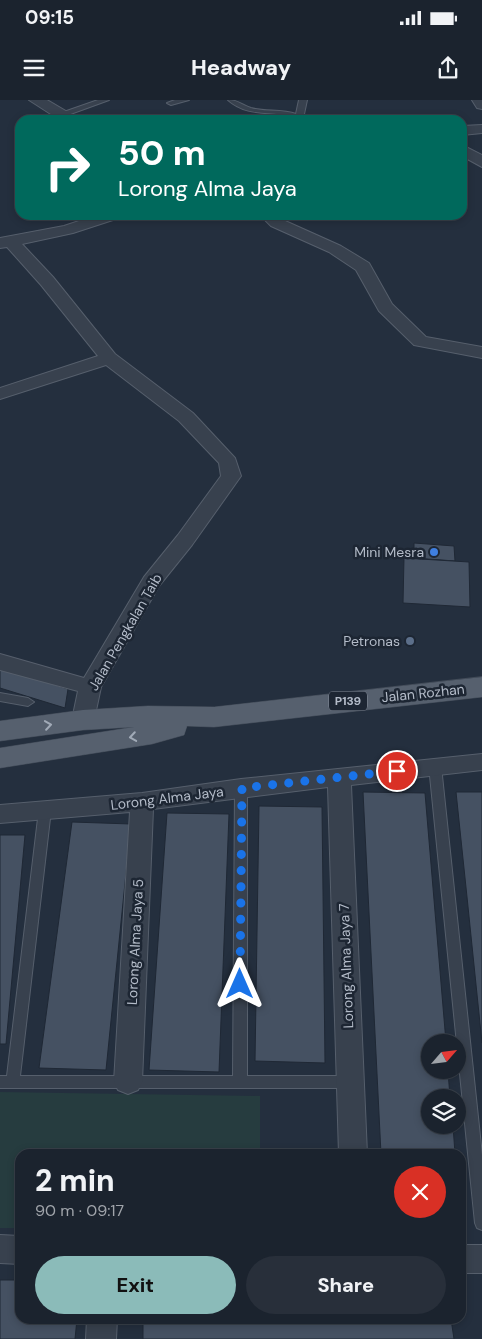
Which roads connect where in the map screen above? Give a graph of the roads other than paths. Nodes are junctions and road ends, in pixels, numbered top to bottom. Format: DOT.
graph roads {
  1 [pos="36,100"];
  2 [pos="105,100"];
  3 [pos="184,100"];
  4 [pos="232,100"];
  5 [pos="303,100"];
  6 [pos="479,100"];
  7 [pos="171,103"];
  8 [pos="482,105"];
  9 [pos="62,115"];
  10 [pos="71,115"];
  11 [pos="293,115"];
  12 [pos="301,115"];
  13 [pos="482,129"];
  14 [pos="467,130"];
  15 [pos="467,152"];
  16 [pos="482,162"];
  17 [pos="98,220"];
  18 [pos="274,220"];
  19 [pos="6,242"];
  20 [pos="109,358"];
  21 [pos="481,358"];
  22 [pos="0,394"];
  23 [pos="0,662"];
  24 [pos="90,687"];
  25 [pos="482,687"];
  26 [pos="0,697"];
  27 [pos="28,702"];
  28 [pos="214,717"];
  29 [pos="83,720"];
  30 [pos="0,732"];
  31 [pos="0,758"];
  32 [pos="482,762"];
  33 [pos="435,766"];
  34 [pos="339,778"];
  35 [pos="242,788"];
  36 [pos="142,802"];
  37 [pos="44,810"];
  38 [pos="0,814"];
  39 [pos="6,1082"];
  40 [pos="128,1082"];
  41 [pos="240,1082"];
  42 [pos="350,1082"];
  43 [pos="353,1149"];
  44 [pos="482,1223"];
  45 [pos="0,1250"];
  46 [pos="15,1250"];
  47 [pos="466,1259"];
  48 [pos="482,1259"];
  49 [pos="102,1324"];
  50 [pos="101,1339"];
  1 -- 9 [label="street"];
  2 -- 10 [label="lane"];
  3 -- 7 [label="lane"];
  4 -- 11 [label="lane"];
  5 -- 12 [label="lane"];
  6 -- 8 [label="street"];
  13 -- 14 [label="street"];
  15 -- 16 [label="street"];
  17 -- 19 [label="street"];
  18 -- 21 [label="street"];
  19 -- 20 [label="street"];
  20 -- 22 [label="street"];
  20 -- 24 [label="street, Jalan Pengkalan Taib"];
  23 -- 24 [label="street"];
  24 -- 29 [label="street, Jalan Pengkalan Taib"];
  25 -- 28 [label="main road, Jalan Rozhan / P139"];
  26 -- 27 [label="lane"];
  28 -- 29 [label="main road, Jalan Rozhan / P139"];
  28 -- 31 [label="main road, Jalan Rozhan / P139, one-way"];
  30 -- 29 [label="main road, Jalan Rozhan / P139, one-way"];
  32 -- 33 [label="street, Lorong Alma Jaya"];
  33 -- 34 [label="street, Lorong Alma Jaya"];
  33 -- 44 [label="lane"];
  34 -- 35 [label="street, Lorong Alma Jaya"];
  34 -- 42 [label="street, Lorong Alma Jaya 7"];
  35 -- 36 [label="street, Lorong Alma Jaya"];
  35 -- 41 [label="lane"];
  36 -- 37 [label="street, Lorong Alma Jaya"];
  36 -- 40 [label="street, Lorong Alma Jaya 5"];
  37 -- 38 [label="street, Lorong Alma Jaya"];
  37 -- 39 [label="lane"];
  39 -- 40 [label="lane"];
  40 -- 41 [label="lane"];
  41 -- 42 [label="lane"];
  42 -- 43 [label="street, Lorong Alma Jaya 7"];
  45 -- 46 [label="street"];
  47 -- 48 [label="street"];
  49 -- 50 [label="street"];
}
